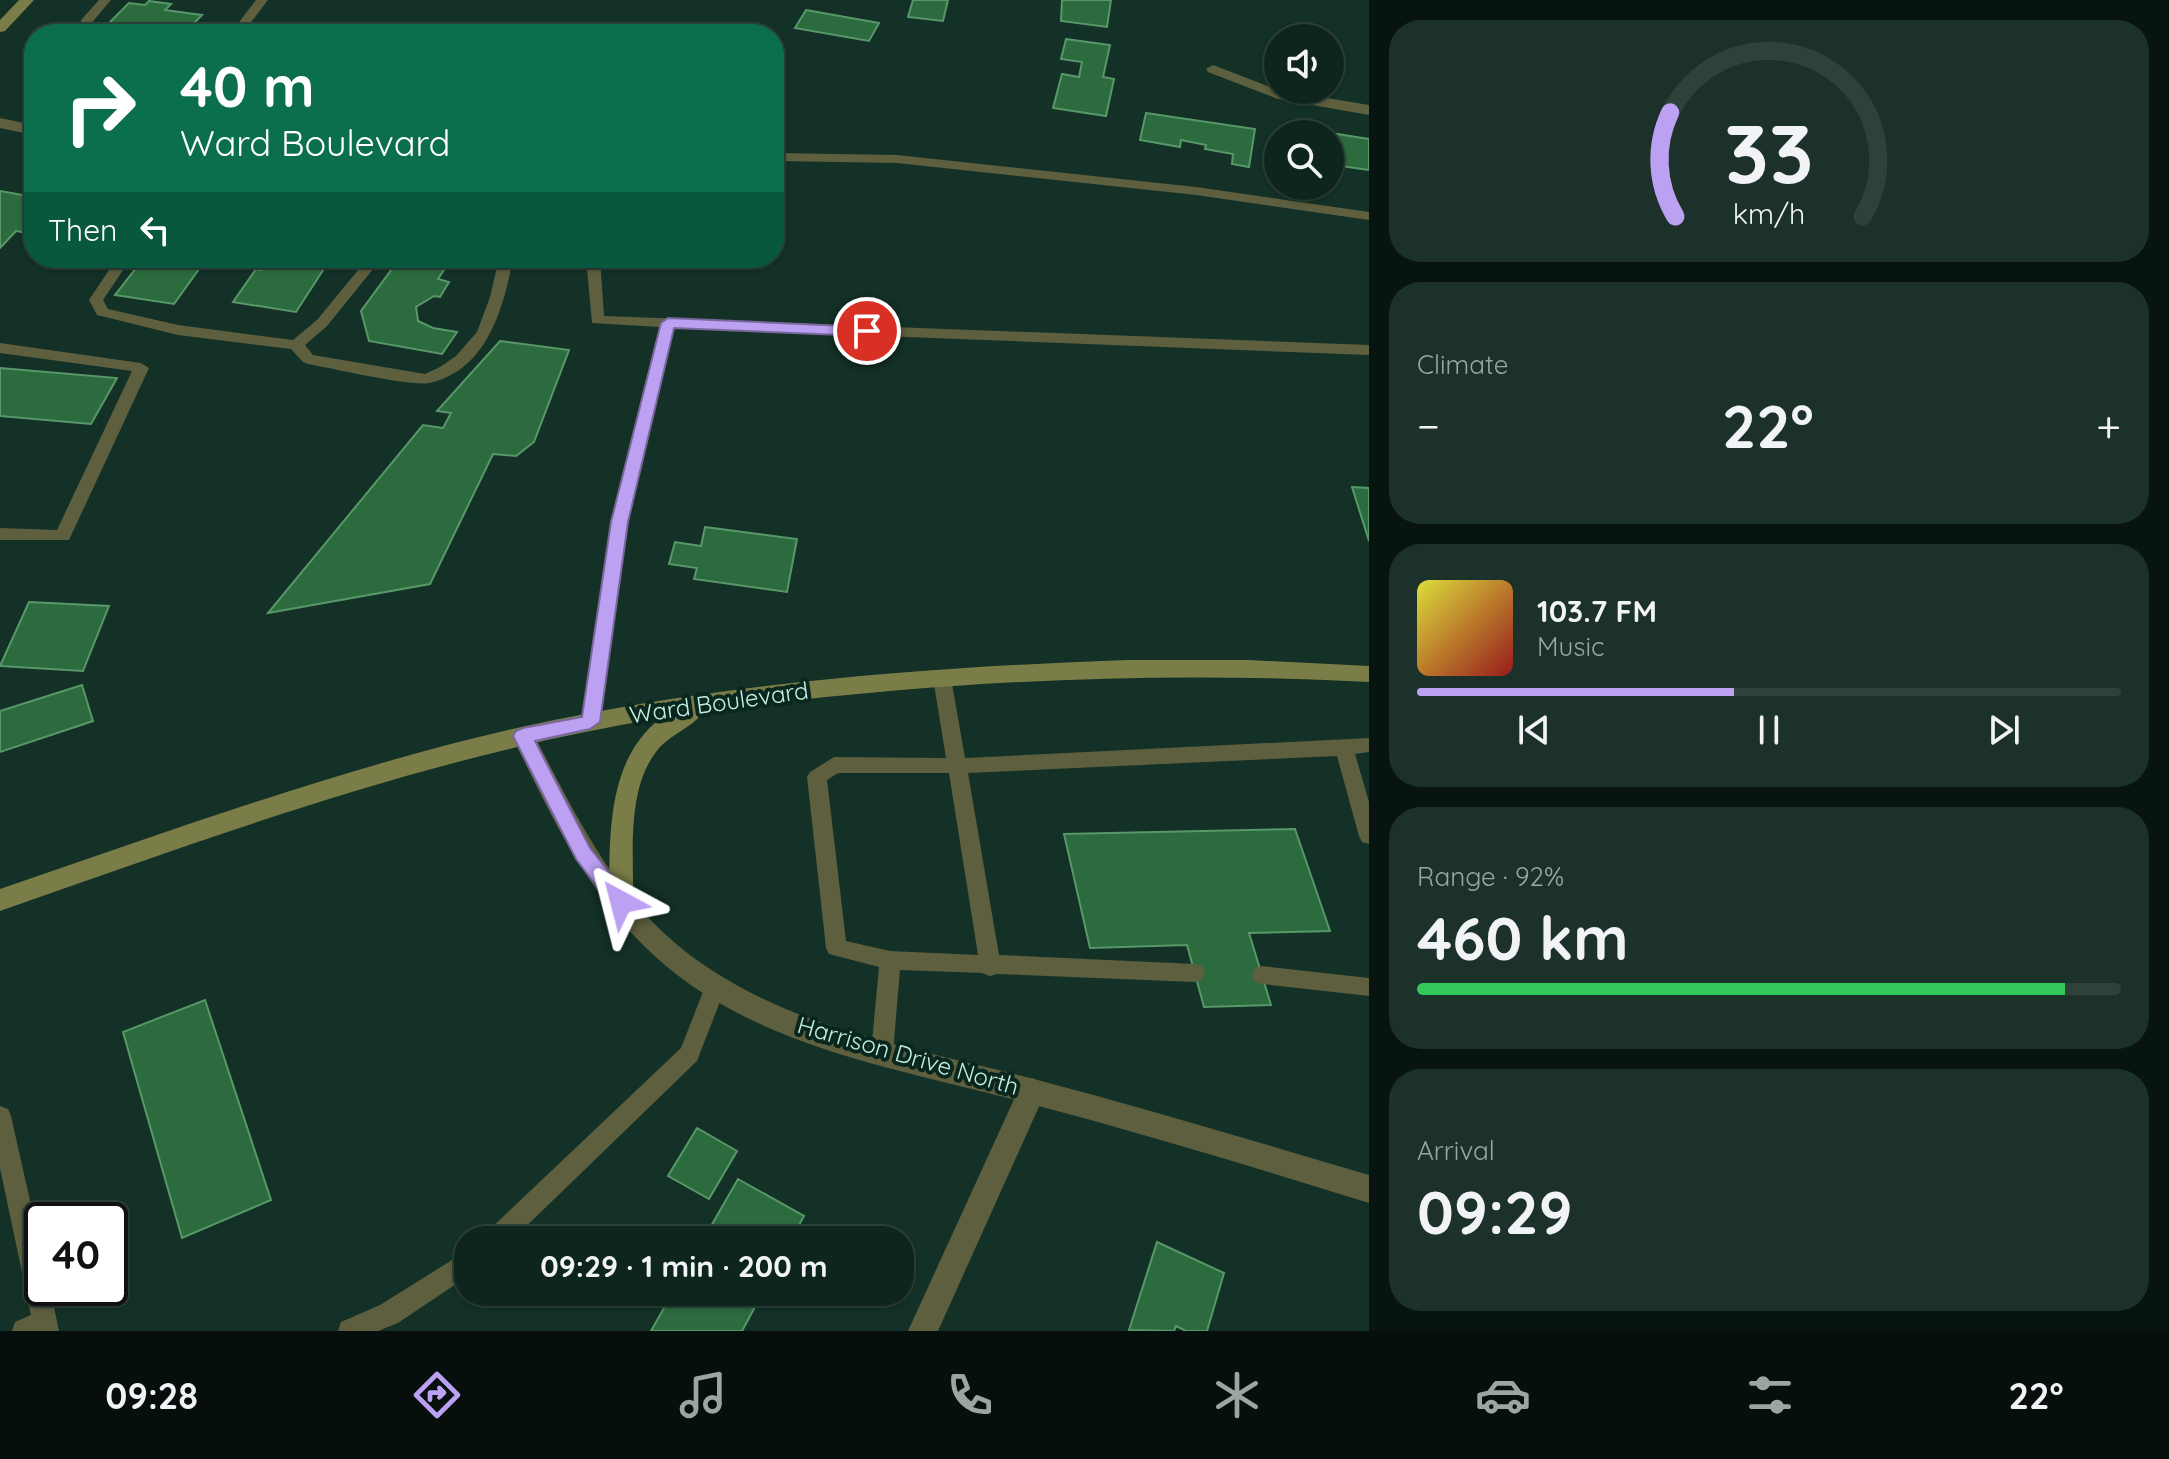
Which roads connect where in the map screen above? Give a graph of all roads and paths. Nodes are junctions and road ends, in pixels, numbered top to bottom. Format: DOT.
graph roads {
  1 [pos="27,0"];
  2 [pos="105,0"];
  3 [pos="262,0"];
  4 [pos="85,23"];
  5 [pos="244,24"];
  6 [pos="0,28"];
  7 [pos="1213,69"];
  8 [pos="1369,110"];
  9 [pos="0,123"];
  10 [pos="24,128"];
  11 [pos="784,157"];
  12 [pos="1369,216"];
  13 [pos="117,268"];
  14 [pos="367,268"];
  15 [pos="504,268"];
  16 [pos="594,268"];
  17 [pos="668,323"];
  18 [pos="296,345"];
  19 [pos="0,348"];
  20 [pos="1369,350"];
  21 [pos="0,534"];
  22 [pos="1369,674"];
  23 [pos="942,678"];
  24 [pos="724,700"];
  25 [pos="590,722"];
  26 [pos="523,736"];
  27 [pos="1369,745"];
  28 [pos="1344,748"];
  29 [pos="957,766"];
  30 [pos="1369,836"];
  31 [pos="0,900"];
  32 [pos="621,902"];
  33 [pos="890,960"];
  34 [pos="990,967"];
  35 [pos="1195,973"];
  36 [pos="1262,975"];
  37 [pos="715,986"];
  38 [pos="1369,987"];
  39 [pos="882,1052"];
  40 [pos="1032,1091"];
  41 [pos="0,1116"];
  42 [pos="1369,1189"];
  43 [pos="510,1226"];
  44 [pos="454,1271"];
  45 [pos="39,1328"];
  46 [pos="350,1331"];
  47 [pos="923,1331"];
  1 -- 6 [label="main road"];
  2 -- 4 [label="lane"];
  3 -- 5 [label="lane"];
  7 -- 8 [label="street"];
  9 -- 10 [label="street"];
  11 -- 12 [label="lane"];
  13 -- 18 [label="lane"];
  14 -- 18 [label="lane"];
  15 -- 18 [label="lane"];
  16 -- 17 [label="lane"];
  17 -- 20 [label="lane"];
  17 -- 25 [label="lane"];
  19 -- 21 [label="lane"];
  22 -- 23 [label="main road, Ward Boulevard"];
  23 -- 24 [label="main road, Ward Boulevard"];
  23 -- 29 [label="lane"];
  24 -- 25 [label="main road, Ward Boulevard"];
  24 -- 32 [label="main road"];
  25 -- 26 [label="main road, Ward Boulevard"];
  26 -- 31 [label="main road, Ward Boulevard"];
  26 -- 32 [label="street, Harrison Drive North"];
  27 -- 28 [label="lane"];
  28 -- 29 [label="lane"];
  28 -- 30 [label="lane"];
  29 -- 33 [label="lane"];
  29 -- 34 [label="lane"];
  32 -- 37 [label="street, Harrison Drive North"];
  33 -- 34 [label="lane"];
  33 -- 39 [label="lane"];
  34 -- 35 [label="lane"];
  36 -- 38 [label="lane"];
  37 -- 39 [label="street, Harrison Drive North"];
  37 -- 43 [label="lane"];
  39 -- 40 [label="street, Harrison Drive North"];
  40 -- 42 [label="street, Harrison Drive North"];
  40 -- 47 [label="street"];
  41 -- 45 [label="lane"];
  44 -- 46 [label="lane"];
}
